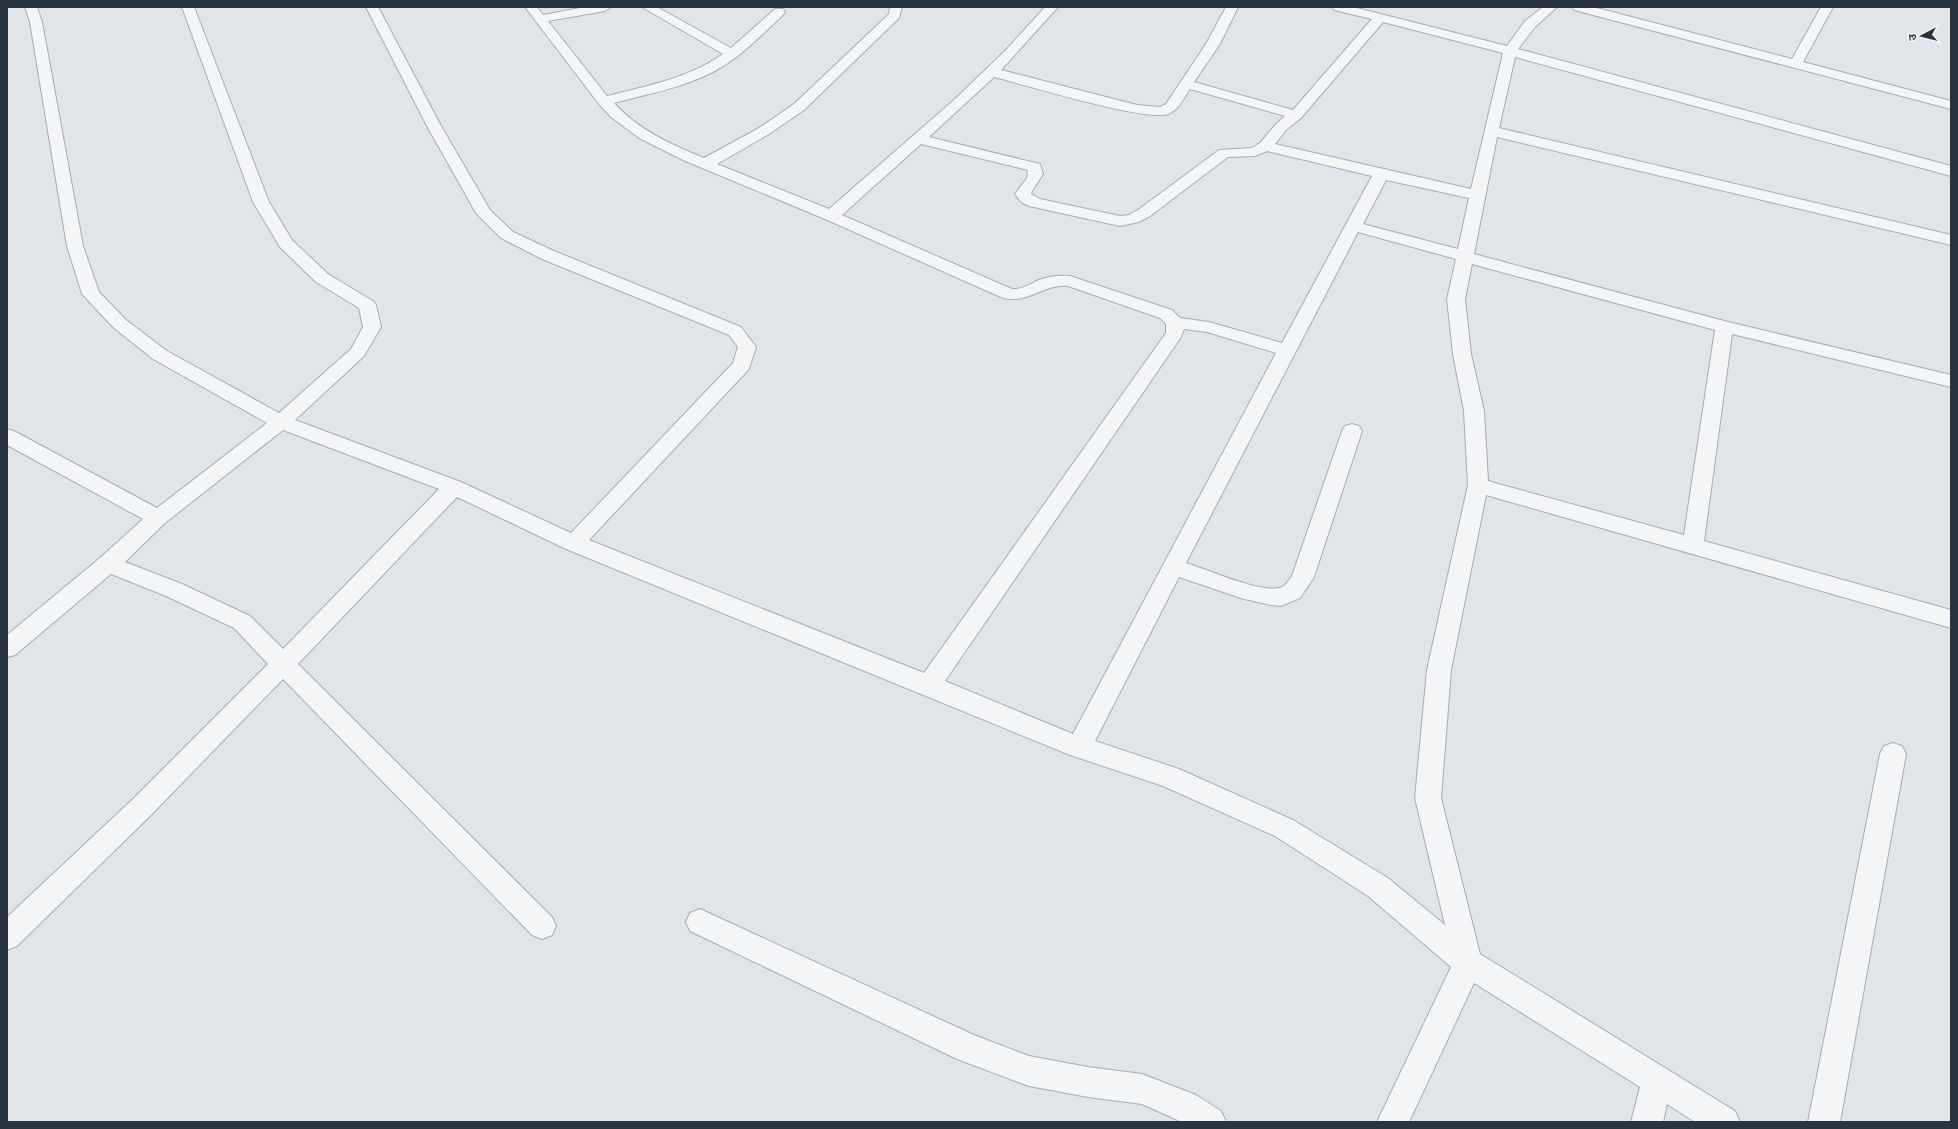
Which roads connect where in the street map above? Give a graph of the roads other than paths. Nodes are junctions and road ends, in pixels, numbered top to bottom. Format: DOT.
graph roads {
  1 [pos="31,7"];
  2 [pos="188,7"];
  3 [pos="372,7"];
  4 [pos="605,7"];
  5 [pos="648,7"];
  6 [pos="896,7"];
  7 [pos="1052,7"];
  8 [pos="1232,7"];
  9 [pos="1338,7"];
  10 [pos="1552,7"];
  11 [pos="1578,7"];
  12 [pos="1827,7"];
  13 [pos="779,12"];
  14 [pos="536,13"];
  15 [pos="1380,18"];
  16 [pos="1510,51"];
  17 [pos="732,54"];
  18 [pos="1795,65"];
  19 [pos="990,72"];
  20 [pos="1186,84"];
  21 [pos="604,101"];
  22 [pos="1951,106"];
  23 [pos="1296,115"];
  24 [pos="1491,131"];
  25 [pos="917,139"];
  26 [pos="1265,146"];
  27 [pos="705,164"];
  28 [pos="1951,171"];
  29 [pos="1381,174"];
  30 [pos="1478,195"];
  31 [pos="830,216"];
  32 [pos="1353,226"];
  33 [pos="1951,240"];
  34 [pos="1465,256"];
  35 [pos="1175,323"];
  36 [pos="1724,327"];
  37 [pos="1287,350"];
  38 [pos="1951,381"];
  39 [pos="281,422"];
  40 [pos="1352,431"];
  41 [pos="7,436"];
  42 [pos="1478,485"];
  43 [pos="454,487"];
  44 [pos="158,518"];
  45 [pos="574,544"];
  46 [pos="1693,546"];
  47 [pos="108,564"];
  48 [pos="1173,567"];
  49 [pos="1951,619"];
  50 [pos="10,640"];
  51 [pos="284,664"];
  52 [pos="929,685"];
  53 [pos="1079,747"];
  54 [pos="1893,754"];
  55 [pos="700,922"];
  56 [pos="542,926"];
  57 [pos="7,936"];
  58 [pos="1468,963"];
  59 [pos="1657,1080"];
  60 [pos="1210,1122"];
  61 [pos="1393,1122"];
  62 [pos="1647,1122"];
  63 [pos="1724,1122"];
  64 [pos="1824,1122"];
  1 -- 39 [label="street"];
  2 -- 39 [label="street"];
  3 -- 45 [label="street"];
  4 -- 14 [label="street"];
  5 -- 17 [label="street"];
  6 -- 27 [label="street"];
  7 -- 19 [label="street"];
  8 -- 20 [label="street"];
  9 -- 15 [label="street"];
  10 -- 16 [label="street"];
  11 -- 18 [label="street"];
  12 -- 18 [label="street"];
  13 -- 17 [label="street"];
  14 -- 21 [label="street"];
  15 -- 16 [label="street"];
  15 -- 23 [label="street"];
  16 -- 24 [label="street"];
  16 -- 28 [label="street"];
  17 -- 21 [label="street"];
  18 -- 22 [label="street"];
  19 -- 20 [label="street"];
  19 -- 25 [label="street"];
  20 -- 23 [label="street"];
  21 -- 27 [label="street"];
  23 -- 26 [label="street"];
  24 -- 30 [label="street"];
  24 -- 33 [label="street"];
  25 -- 26 [label="street"];
  25 -- 31 [label="street"];
  26 -- 29 [label="street"];
  27 -- 31 [label="street"];
  29 -- 30 [label="street"];
  29 -- 32 [label="street"];
  30 -- 34 [label="street"];
  31 -- 35 [label="street"];
  32 -- 34 [label="street"];
  32 -- 37 [label="street"];
  34 -- 36 [label="street"];
  34 -- 42 [label="street"];
  35 -- 37 [label="street"];
  35 -- 52 [label="street"];
  36 -- 38 [label="street"];
  36 -- 46 [label="street"];
  37 -- 48 [label="street"];
  39 -- 43 [label="street"];
  39 -- 44 [label="street"];
  40 -- 48 [label="street"];
  41 -- 44 [label="street"];
  42 -- 46 [label="street"];
  42 -- 58 [label="street"];
  43 -- 45 [label="street"];
  43 -- 51 [label="street"];
  44 -- 47 [label="street"];
  45 -- 52 [label="street"];
  46 -- 49 [label="street"];
  47 -- 50 [label="street"];
  47 -- 51 [label="street"];
  48 -- 53 [label="street"];
  51 -- 56 [label="street"];
  51 -- 57 [label="street"];
  52 -- 53 [label="street"];
  53 -- 58 [label="street"];
  54 -- 64 [label="street"];
  55 -- 60 [label="street"];
  58 -- 59 [label="street"];
  58 -- 61 [label="street"];
  59 -- 62 [label="street"];
  59 -- 63 [label="street"];
}
